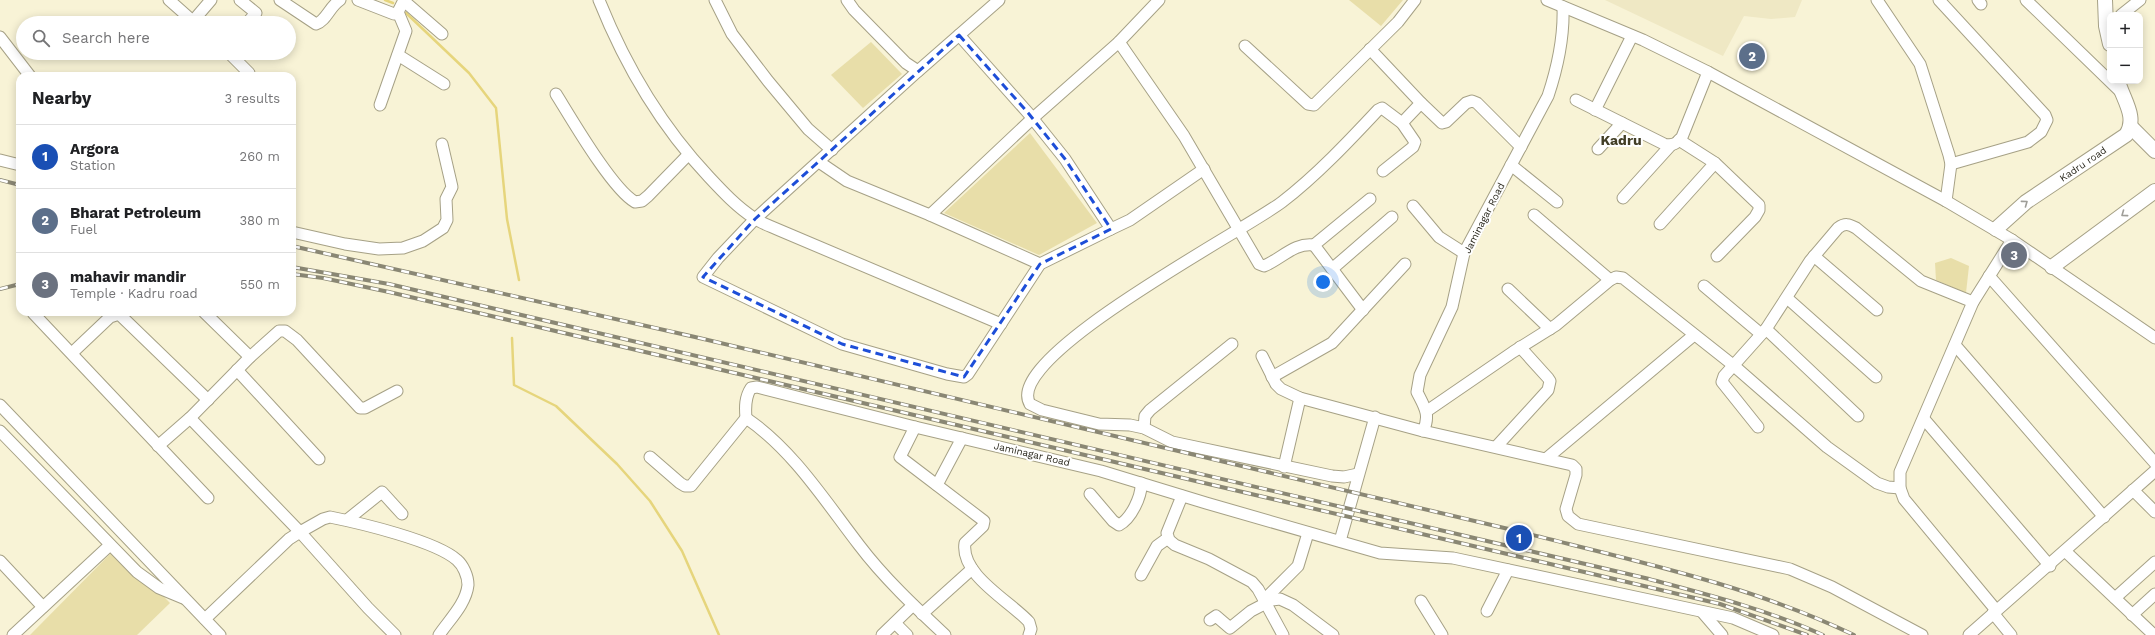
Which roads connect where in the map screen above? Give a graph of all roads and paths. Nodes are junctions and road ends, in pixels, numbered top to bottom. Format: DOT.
graph roads {
  1 [pos="169,0"];
  2 [pos="211,0"];
  3 [pos="280,0"];
  4 [pos="340,0"];
  5 [pos="358,0"];
  6 [pos="599,0"];
  7 [pos="715,0"];
  8 [pos="847,0"];
  9 [pos="999,0"];
  10 [pos="1159,0"];
  11 [pos="1415,0"];
  12 [pos="1548,0"];
  13 [pos="1877,0"];
  14 [pos="1939,0"];
  15 [pos="2026,0"];
  16 [pos="2105,0"];
  17 [pos="2140,0"];
  18 [pos="244,1"];
  19 [pos="404,1"];
  20 [pos="1563,7"];
  21 [pos="398,12"];
  22 [pos="2125,12"];
  23 [pos="187,16"];
  24 [pos="199,16"];
  25 [pos="253,16"];
  26 [pos="2107,17"];
  27 [pos="442,34"];
  28 [pos="959,35"];
  29 [pos="1632,36"];
  30 [pos="0,37"];
  31 [pos="1119,42"];
  32 [pos="1245,46"];
  33 [pos="1370,49"];
  34 [pos="398,54"];
  35 [pos="16,58"];
  36 [pos="18,60"];
  37 [pos="236,60"];
  38 [pos="918,71"];
  39 [pos="27,72"];
  40 [pos="247,72"];
  41 [pos="1708,72"];
  42 [pos="444,84"];
  43 [pos="2120,87"];
  44 [pos="556,94"];
  45 [pos="1576,100"];
  46 [pos="1422,103"];
  47 [pos="380,105"];
  48 [pos="1595,110"];
  49 [pos="1033,118"];
  50 [pos="1402,123"];
  51 [pos="1622,123"];
  52 [pos="2131,127"];
  53 [pos="1675,143"];
  54 [pos="442,144"];
  55 [pos="1521,147"];
  56 [pos="1598,149"];
  57 [pos="832,150"];
  58 [pos="2155,151"];
  59 [pos="688,155"];
  60 [pos="0,160"];
  61 [pos="819,162"];
  62 [pos="1715,163"];
  63 [pos="16,164"];
  64 [pos="1951,164"];
  65 [pos="1511,166"];
  66 [pos="1204,169"];
  67 [pos="1383,171"];
  68 [pos="2155,191"];
  69 [pos="1624,198"];
  70 [pos="1370,199"];
  71 [pos="1946,201"];
  72 [pos="1557,202"];
  73 [pos="1412,206"];
  74 [pos="1534,214"];
  75 [pos="930,215"];
  76 [pos="1392,217"];
  77 [pos="755,219"];
  78 [pos="1660,224"];
  79 [pos="1239,228"];
  80 [pos="1111,229"];
  81 [pos="1996,229"];
  82 [pos="296,233"];
  83 [pos="2012,240"];
  84 [pos="1314,245"];
  85 [pos="1464,253"];
  86 [pos="1717,256"];
  87 [pos="1814,256"];
  88 [pos="1040,264"];
  89 [pos="1405,264"];
  90 [pos="2052,267"];
  91 [pos="1332,269"];
  92 [pos="1989,276"];
  93 [pos="1610,280"];
  94 [pos="1704,286"];
  95 [pos="1508,289"];
  96 [pos="1787,298"];
  97 [pos="1973,302"];
  98 [pos="1363,310"];
  99 [pos="1877,310"];
  100 [pos="37,316"];
  101 [pos="113,316"];
  102 [pos="121,316"];
  103 [pos="208,316"];
  104 [pos="1001,324"];
  105 [pos="1550,329"];
  106 [pos="1764,332"];
  107 [pos="2153,333"];
  108 [pos="1694,335"];
  109 [pos="1232,344"];
  110 [pos="1955,345"];
  111 [pos="1520,347"];
  112 [pos="72,353"];
  113 [pos="1262,356"];
  114 [pos="250,357"];
  115 [pos="1733,365"];
  116 [pos="238,370"];
  117 [pos="1272,377"];
  118 [pos="1876,377"];
  119 [pos="397,391"];
  120 [pos="1300,398"];
  121 [pos="208,400"];
  122 [pos="0,405"];
  123 [pos="1427,411"];
  124 [pos="1858,416"];
  125 [pos="190,418"];
  126 [pos="746,418"];
  127 [pos="1377,418"];
  128 [pos="1924,419"];
  129 [pos="915,427"];
  130 [pos="1758,427"];
  131 [pos="1144,428"];
  132 [pos="1423,430"];
  133 [pos="0,431"];
  134 [pos="962,438"];
  135 [pos="158,446"];
  136 [pos="1496,447"];
  137 [pos="650,457"];
  138 [pos="1547,458"];
  139 [pos="319,459"];
  140 [pos="2155,463"];
  141 [pos="1284,467"];
  142 [pos="2155,471"];
  143 [pos="1358,474"];
  144 [pos="1140,483"];
  145 [pos="937,485"];
  146 [pos="1900,488"];
  147 [pos="2134,490"];
  148 [pos="1090,494"];
  149 [pos="1182,496"];
  150 [pos="208,498"];
  151 [pos="2155,512"];
  152 [pos="402,514"];
  153 [pos="2104,517"];
  154 [pos="347,520"];
  155 [pos="300,532"];
  156 [pos="1308,533"];
  157 [pos="1168,538"];
  158 [pos="1340,541"];
  159 [pos="110,545"];
  160 [pos="2065,551"];
  161 [pos="0,561"];
  162 [pos="2155,562"];
  163 [pos="2050,566"];
  164 [pos="972,569"];
  165 [pos="1508,570"];
  166 [pos="1140,575"];
  167 [pos="2155,594"];
  168 [pos="2114,598"];
  169 [pos="186,600"];
  170 [pos="1265,601"];
  171 [pos="1421,601"];
  172 [pos="913,605"];
  173 [pos="43,607"];
  174 [pos="1487,611"];
  175 [pos="1994,611"];
  176 [pos="1703,612"];
  177 [pos="922,614"];
  178 [pos="2132,615"];
  179 [pos="205,619"];
  180 [pos="1210,620"];
  181 [pos="895,623"];
  182 [pos="13,635"];
  183 [pos="220,635"];
  184 [pos="396,635"];
  185 [pos="439,635"];
  186 [pos="882,635"];
  187 [pos="907,635"];
  188 [pos="945,635"];
  189 [pos="1029,635"];
  190 [pos="1283,635"];
  191 [pos="1332,635"];
  192 [pos="1442,635"];
  193 [pos="1722,635"];
  194 [pos="1773,635"];
  195 [pos="1922,635"];
  196 [pos="1969,635"];
  197 [pos="2011,635"];
  198 [pos="2154,635"];
  1 -- 23 [label="street"];
  2 -- 24 [label="street"];
  3 -- 4 [label="street"];
  5 -- 21 [label="street"];
  6 -- 59 [label="street"];
  7 -- 57 [label="street"];
  8 -- 38 [label="street"];
  9 -- 28 [label="street"];
  10 -- 31 [label="street"];
  11 -- 33 [label="street"];
  12 -- 20 [label="street"];
  13 -- 64 [label="street"];
  14 -- 64 [label="street"];
  15 -- 43 [label="street"];
  16 -- 26 [label="main road"];
  17 -- 22 [label="street"];
  18 -- 25 [label="street"];
  19 -- 21 [label="street"];
  19 -- 27 [label="street"];
  20 -- 29 [label="street"];
  20 -- 55 [label="street, Jaminagar Road"];
  21 -- 34 [label="street"];
  28 -- 38 [label="street"];
  28 -- 49 [label="street"];
  29 -- 41 [label="street"];
  29 -- 48 [label="street"];
  30 -- 35 [label="street"];
  31 -- 49 [label="street"];
  31 -- 66 [label="street"];
  32 -- 33 [label="street"];
  33 -- 46 [label="street"];
  34 -- 42 [label="street"];
  34 -- 47 [label="street"];
  36 -- 39 [label="street"];
  37 -- 40 [label="street"];
  38 -- 57 [label="street"];
  41 -- 53 [label="street"];
  41 -- 71 [label="street"];
  43 -- 52 [label="main road"];
  44 -- 59 [label="street"];
  45 -- 48 [label="street"];
  46 -- 50 [label="street"];
  46 -- 55 [label="street"];
  48 -- 51 [label="street"];
  49 -- 75 [label="street"];
  49 -- 80 [label="street"];
  50 -- 67 [label="street"];
  50 -- 79 [label="street"];
  51 -- 53 [label="street"];
  51 -- 56 [label="street"];
  52 -- 58 [label="main road"];
  81 -- 52 [label="main road, Kadru road, one-way"];
  53 -- 62 [label="street"];
  53 -- 69 [label="street"];
  54 -- 82 [label="street"];
  55 -- 65 [label="street, Jaminagar Road"];
  57 -- 61 [label="street"];
  59 -- 77 [label="street"];
  60 -- 63 [label="street"];
  61 -- 75 [label="street"];
  61 -- 77 [label="street"];
  62 -- 78 [label="street"];
  62 -- 86 [label="street"];
  64 -- 71 [label="street"];
  65 -- 72 [label="street"];
  65 -- 85 [label="street, Jaminagar Road"];
  66 -- 79 [label="street"];
  66 -- 80 [label="street"];
  68 -- 90 [label="main road, one-way"];
  70 -- 84 [label="street"];
  71 -- 81 [label="street"];
  73 -- 85 [label="street"];
  74 -- 93 [label="street"];
  75 -- 88 [label="street"];
  76 -- 91 [label="street"];
  77 -- 104 [label="street"];
  77 -- 104 [label="street"];
  79 -- 84 [label="street"];
  79 -- 131 [label="street"];
  80 -- 88 [label="street"];
  81 -- 83 [label="street"];
  83 -- 90 [label="street"];
  83 -- 92 [label="street"];
  84 -- 91 [label="street"];
  85 -- 123 [label="street, Jaminagar Road"];
  87 -- 96 [label="street"];
  87 -- 97 [label="street"];
  87 -- 99 [label="street"];
  88 -- 104 [label="street"];
  89 -- 98 [label="street"];
  90 -- 107 [label="street"];
  91 -- 98 [label="street"];
  92 -- 97 [label="street"];
  92 -- 140 [label="street"];
  93 -- 105 [label="street"];
  93 -- 108 [label="street"];
  94 -- 106 [label="street"];
  95 -- 105 [label="street"];
  96 -- 106 [label="street"];
  96 -- 118 [label="street"];
  97 -- 110 [label="street"];
  98 -- 117 [label="street"];
  100 -- 112 [label="street"];
  101 -- 112 [label="street"];
  102 -- 121 [label="street"];
  103 -- 114 [label="street"];
  105 -- 111 [label="street"];
  106 -- 115 [label="street"];
  106 -- 124 [label="street"];
  108 -- 115 [label="street"];
  108 -- 138 [label="street"];
  109 -- 131 [label="street"];
  110 -- 128 [label="street"];
  110 -- 153 [label="street"];
  111 -- 123 [label="street"];
  111 -- 136 [label="street"];
  112 -- 135 [label="street"];
  113 -- 117 [label="street"];
  114 -- 116 [label="street"];
  114 -- 119 [label="street"];
  115 -- 130 [label="street"];
  115 -- 146 [label="street"];
  116 -- 121 [label="street"];
  116 -- 139 [label="street"];
  117 -- 120 [label="street"];
  120 -- 127 [label="street"];
  120 -- 141 [label="street"];
  121 -- 125 [label="street"];
  122 -- 169 [label="street"];
  123 -- 132 [label="street"];
  125 -- 135 [label="street"];
  125 -- 155 [label="street"];
  126 -- 129 [label="street, Jaminagar Road"];
  126 -- 137 [label="street"];
  126 -- 172 [label="street"];
  127 -- 132 [label="street"];
  127 -- 143 [label="street"];
  128 -- 146 [label="street"];
  128 -- 163 [label="street"];
  129 -- 134 [label="street, Jaminagar Road"];
  129 -- 145 [label="street"];
  131 -- 141 [label="street"];
  132 -- 136 [label="street"];
  133 -- 159 [label="street"];
  134 -- 144 [label="street, Jaminagar Road"];
  134 -- 145 [label="street"];
  135 -- 150 [label="street"];
  136 -- 138 [label="street"];
  138 -- 195 [label="street"];
  141 -- 143 [label="street"];
  142 -- 147 [label="street"];
  143 -- 158 [label="street"];
  144 -- 148 [label="street"];
  144 -- 149 [label="street, Jaminagar Road"];
  145 -- 164 [label="street"];
  146 -- 175 [label="street"];
  147 -- 151 [label="street"];
  147 -- 153 [label="street"];
  149 -- 156 [label="street, Jaminagar Road"];
  149 -- 157 [label="street"];
  152 -- 154 [label="street"];
  153 -- 160 [label="street"];
  154 -- 155 [label="street"];
  154 -- 185 [label="street"];
  155 -- 179 [label="street"];
  155 -- 184 [label="street"];
  156 -- 158 [label="street, Jaminagar Road"];
  156 -- 170 [label="street"];
  157 -- 166 [label="street"];
  157 -- 170 [label="street"];
  158 -- 165 [label="street, Jaminagar Road"];
  159 -- 169 [label="street"];
  159 -- 173 [label="street"];
  160 -- 163 [label="street"];
  160 -- 168 [label="street"];
  161 -- 173 [label="street"];
  162 -- 168 [label="street"];
  163 -- 175 [label="street"];
  164 -- 177 [label="street"];
  164 -- 189 [label="street"];
  165 -- 174 [label="street"];
  165 -- 176 [label="street, Jaminagar Road"];
  167 -- 178 [label="street"];
  168 -- 178 [label="street"];
  169 -- 179 [label="street"];
  170 -- 180 [label="street"];
  170 -- 190 [label="street"];
  170 -- 191 [label="street"];
  171 -- 192 [label="street"];
  172 -- 177 [label="street"];
  172 -- 181 [label="street"];
  173 -- 182 [label="street"];
  175 -- 196 [label="street"];
  175 -- 197 [label="street"];
  176 -- 193 [label="street"];
  176 -- 194 [label="street, Jaminagar Road"];
  177 -- 188 [label="street"];
  178 -- 198 [label="street"];
  179 -- 183 [label="street"];
  181 -- 186 [label="street"];
  181 -- 187 [label="street"];
}
